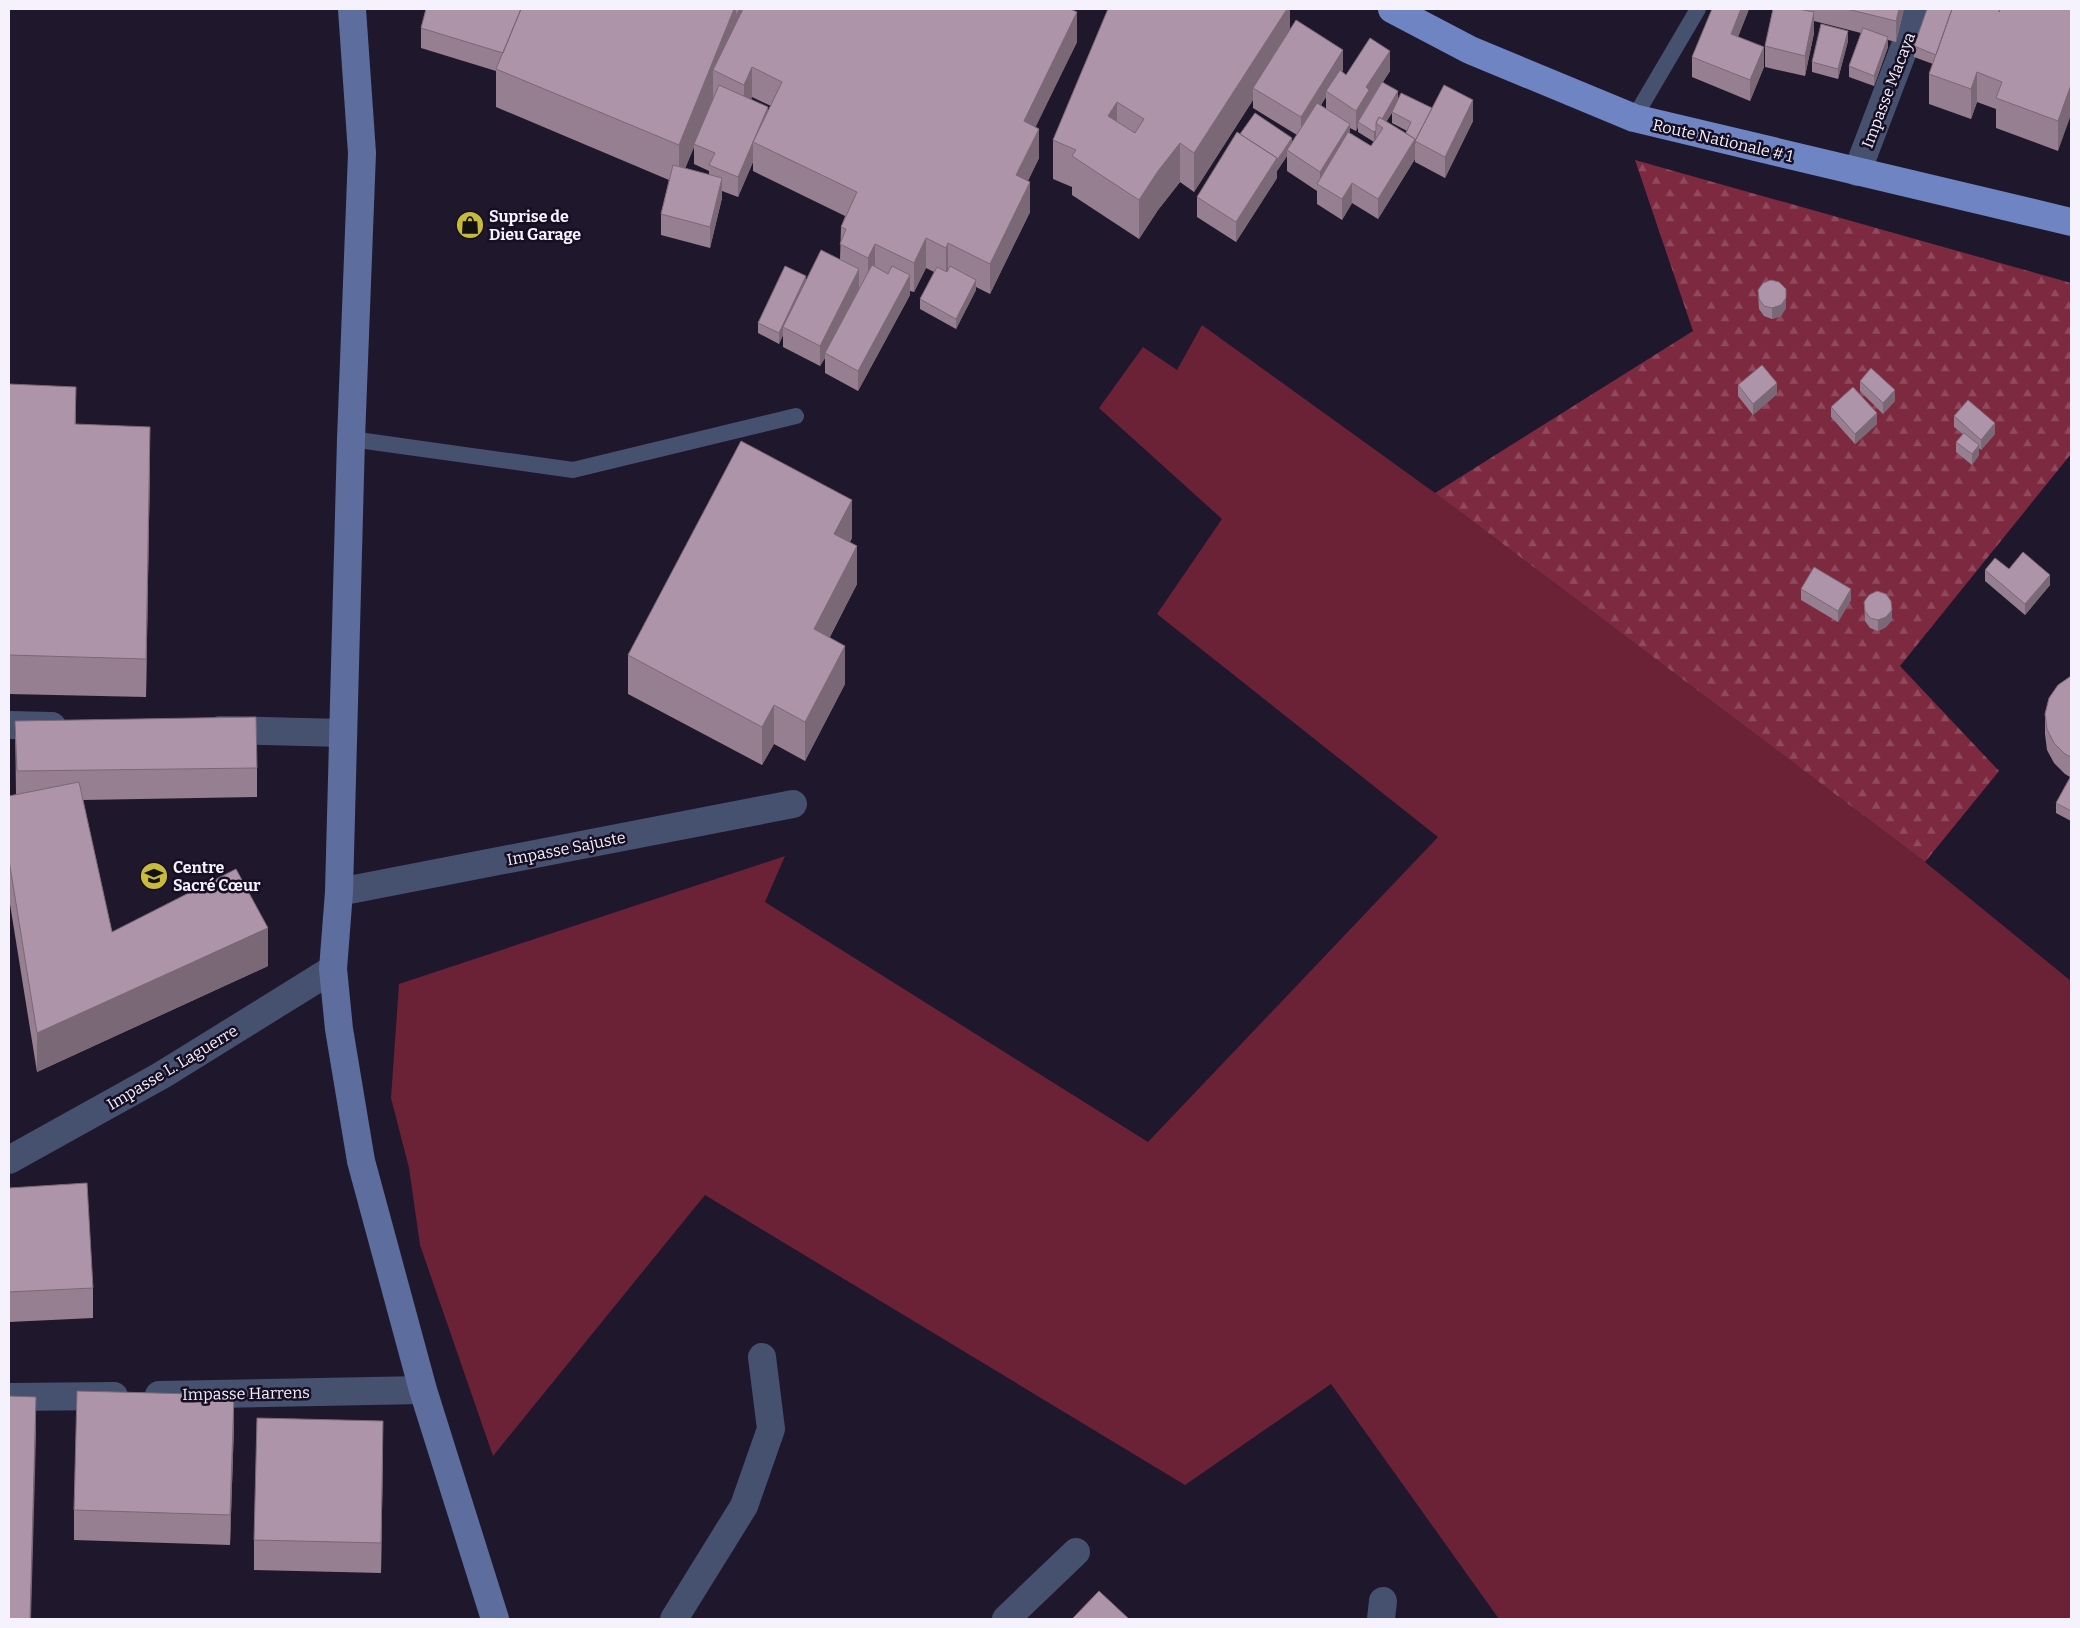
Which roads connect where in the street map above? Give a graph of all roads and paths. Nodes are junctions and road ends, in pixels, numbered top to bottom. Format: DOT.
graph roads {
  1 [pos="352,9"];
  2 [pos="1392,9"];
  3 [pos="1698,9"];
  4 [pos="1919,9"];
  5 [pos="1634,118"];
  6 [pos="1857,172"];
  7 [pos="2071,222"];
  8 [pos="796,416"];
  9 [pos="351,439"];
  10 [pos="9,725"];
  11 [pos="78,726"];
  12 [pos="196,729"];
  13 [pos="343,733"];
  14 [pos="793,804"];
  15 [pos="339,892"];
  16 [pos="333,969"];
  17 [pos="9,1160"];
  18 [pos="762,1357"];
  19 [pos="423,1390"];
  20 [pos="9,1397"];
  21 [pos="1076,1552"];
  22 [pos="495,1619"];
  23 [pos="674,1619"];
  24 [pos="1006,1619"];
  1 -- 9 [label="main road"];
  2 -- 5 [label="main road, Route Nationale # 1"];
  3 -- 5 [label="lane"];
  4 -- 6 [label="street, Impasse Macaya"];
  5 -- 6 [label="main road, Route Nationale # 1"];
  6 -- 7 [label="main road, Route Nationale # 1"];
  8 -- 9 [label="lane"];
  9 -- 13 [label="main road"];
  10 -- 11 [label="street"];
  12 -- 13 [label="street"];
  13 -- 15 [label="main road"];
  14 -- 15 [label="street, Impasse Sajuste"];
  15 -- 16 [label="main road"];
  16 -- 17 [label="street, Impasse L. Laguerre"];
  16 -- 19 [label="main road"];
  18 -- 23 [label="street"];
  19 -- 20 [label="street, Impasse Harrens"];
  19 -- 22 [label="main road"];
  21 -- 24 [label="street"];
}
